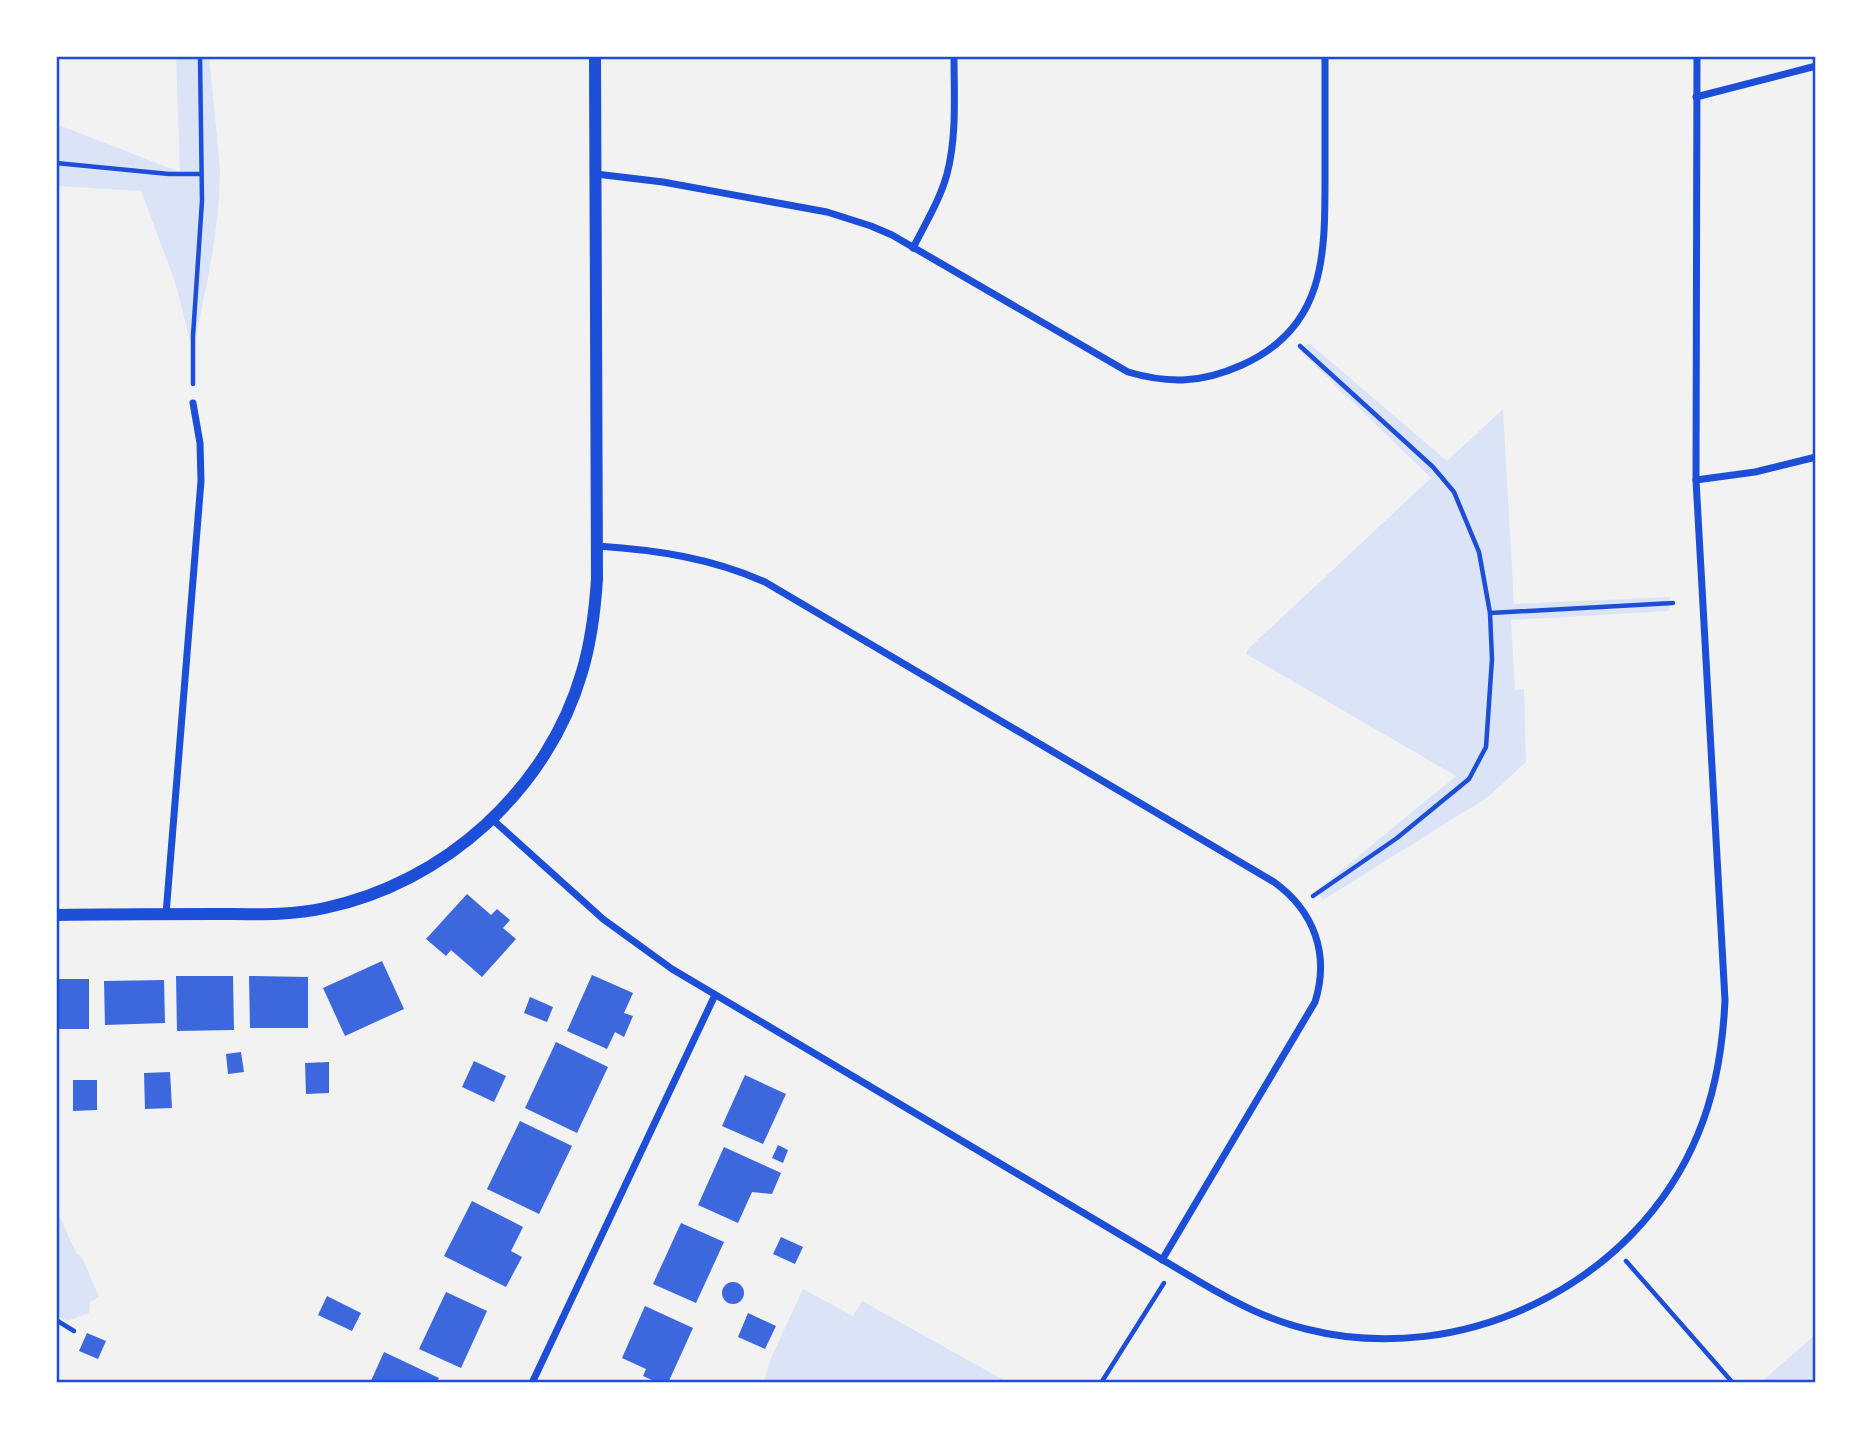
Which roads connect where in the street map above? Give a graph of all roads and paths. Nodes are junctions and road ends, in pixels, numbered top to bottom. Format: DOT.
graph roads {
  1 [pos="200,56"];
  2 [pos="595,56"];
  3 [pos="954,56"];
  4 [pos="1325,56"];
  5 [pos="1697,56"];
  6 [pos="1816,66"];
  7 [pos="1696,97"];
  8 [pos="56,163"];
  9 [pos="200,174"];
  10 [pos="596,174"];
  11 [pos="913,248"];
  12 [pos="1286,334"];
  13 [pos="193,403"];
  14 [pos="1816,457"];
  15 [pos="1696,480"];
  16 [pos="598,546"];
  17 [pos="1673,603"];
  18 [pos="1490,613"];
  19 [pos="493,820"];
  20 [pos="1300,905"];
  21 [pos="166,914"];
  22 [pos="56,915"];
  23 [pos="715,995"];
  24 [pos="1616,1250"];
  25 [pos="1162,1260"];
  26 [pos="1175,1267"];
  27 [pos="56,1320"];
  28 [pos="74,1331"];
  29 [pos="532,1383"];
  30 [pos="1101,1383"];
  31 [pos="1733,1383"];
  1 -- 9 [label="path"];
  2 -- 10 [label="street"];
  3 -- 11 [label="street"];
  4 -- 12 [label="street"];
  5 -- 7 [label="street"];
  6 -- 7 [label="street"];
  7 -- 15 [label="street"];
  8 -- 9 [label="path"];
  9 -- 13 [label="path"];
  10 -- 11 [label="street"];
  10 -- 16 [label="street"];
  11 -- 12 [label="street"];
  12 -- 18 [label="path"];
  13 -- 21 [label="street"];
  14 -- 15 [label="street"];
  15 -- 24 [label="street"];
  16 -- 19 [label="street"];
  16 -- 20 [label="street"];
  17 -- 18 [label="path"];
  18 -- 20 [label="path"];
  19 -- 21 [label="street"];
  19 -- 23 [label="street"];
  20 -- 25 [label="street"];
  21 -- 22 [label="street"];
  23 -- 25 [label="street"];
  23 -- 29 [label="street"];
  24 -- 26 [label="street"];
  24 -- 31 [label="path"];
  25 -- 26 [label="street"];
  26 -- 30 [label="path"];
  27 -- 28 [label="path"];
}
